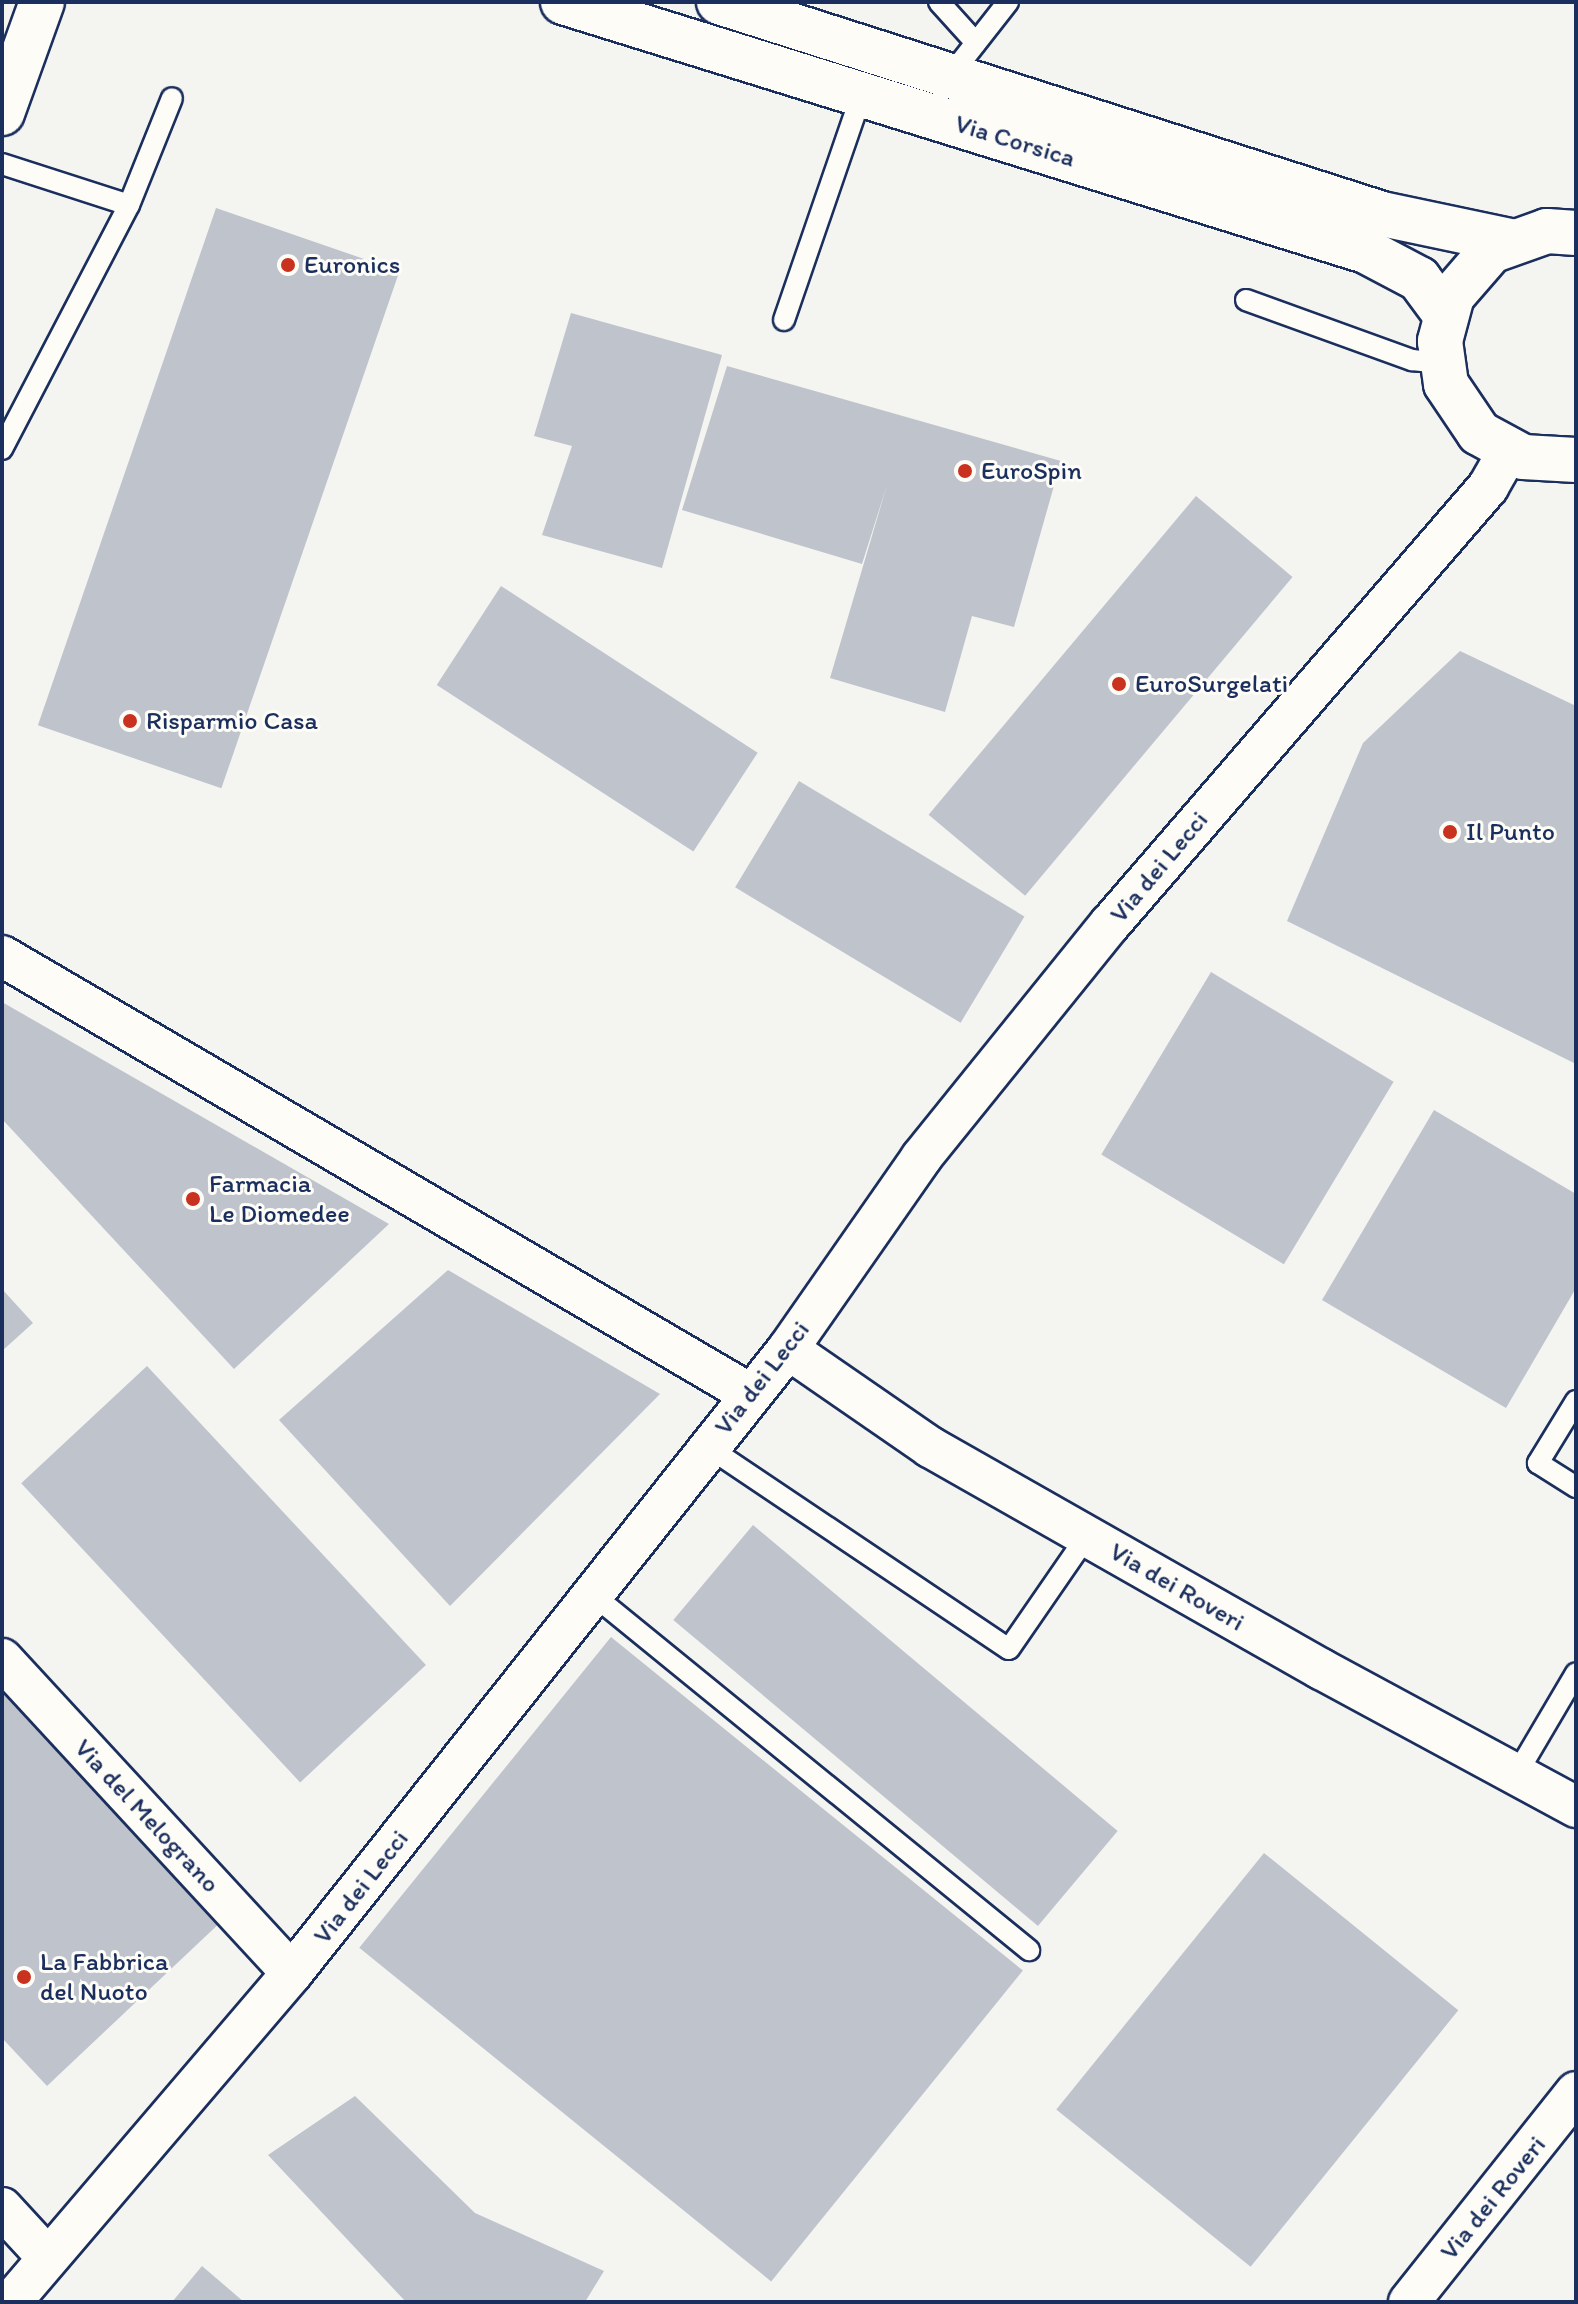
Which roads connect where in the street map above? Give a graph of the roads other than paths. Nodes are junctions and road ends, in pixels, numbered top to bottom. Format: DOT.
graph roads {
  1 [pos="42,2"];
  2 [pos="563,2"];
  3 [pos="719,2"];
  4 [pos="939,2"];
  5 [pos="1008,2"];
  6 [pos="13,47"];
  7 [pos="963,60"];
  8 [pos="862,94"];
  9 [pos="172,98"];
  10 [pos="2,113"];
  11 [pos="2,164"];
  12 [pos="129,205"];
  13 [pos="1576,233"];
  14 [pos="1510,241"];
  15 [pos="1246,300"];
  16 [pos="1445,314"];
  17 [pos="784,320"];
  18 [pos="1441,363"];
  19 [pos="2,449"];
  20 [pos="1508,452"];
  21 [pos="1576,460"];
  22 [pos="2,956"];
  23 [pos="788,1349"];
  24 [pos="750,1394"];
  25 [pos="1576,1401"];
  26 [pos="708,1447"];
  27 [pos="1576,1487"];
  28 [pos="1087,1536"];
  29 [pos="592,1594"];
  30 [pos="2,1659"];
  31 [pos="1576,1673"];
  32 [pos="1516,1775"];
  33 [pos="1576,1807"];
  34 [pos="1029,1950"];
  35 [pos="292,1973"];
  36 [pos="1576,2092"];
  37 [pos="2,2208"];
  38 [pos="47,2257"];
  39 [pos="11,2302"];
  40 [pos="1409,2302"];
  1 -- 6 [label="main road"];
  2 -- 8 [label="main road, Via Corsica"];
  3 -- 7 [label="main road, Via Corsica"];
  4 -- 7 [label="lane"];
  5 -- 7 [label="lane"];
  6 -- 10 [label="main road"];
  7 -- 14 [label="main road, Via Corsica"];
  8 -- 16 [label="main road, Via Corsica"];
  8 -- 17 [label="lane"];
  9 -- 12 [label="lane"];
  11 -- 12 [label="lane"];
  12 -- 19 [label="lane"];
  13 -- 14 [label="main road, Via Corsica"];
  14 -- 16 [label="main road, Via Corsica"];
  15 -- 18 [label="lane"];
  16 -- 18 [label="main road, Via Corsica"];
  18 -- 20 [label="main road, Via Corsica"];
  20 -- 21 [label="main road, Via Corsica"];
  20 -- 23 [label="street, Via dei Lecci"];
  22 -- 24 [label="street"];
  23 -- 24 [label="street, Via dei Lecci"];
  23 -- 28 [label="street, Via dei Roveri"];
  24 -- 26 [label="street, Via dei Lecci"];
  25 -- 27 [label="lane"];
  26 -- 28 [label="lane"];
  26 -- 29 [label="street, Via dei Lecci"];
  28 -- 32 [label="street, Via dei Roveri"];
  29 -- 34 [label="lane"];
  29 -- 35 [label="street, Via dei Lecci"];
  30 -- 35 [label="street, Via del Melograno"];
  31 -- 32 [label="lane"];
  32 -- 33 [label="street, Via dei Roveri"];
  35 -- 38 [label="street, Via dei Lecci"];
  36 -- 40 [label="street, Via dei Roveri"];
  37 -- 38 [label="street"];
  38 -- 39 [label="street, Via dei Lecci"];
}
